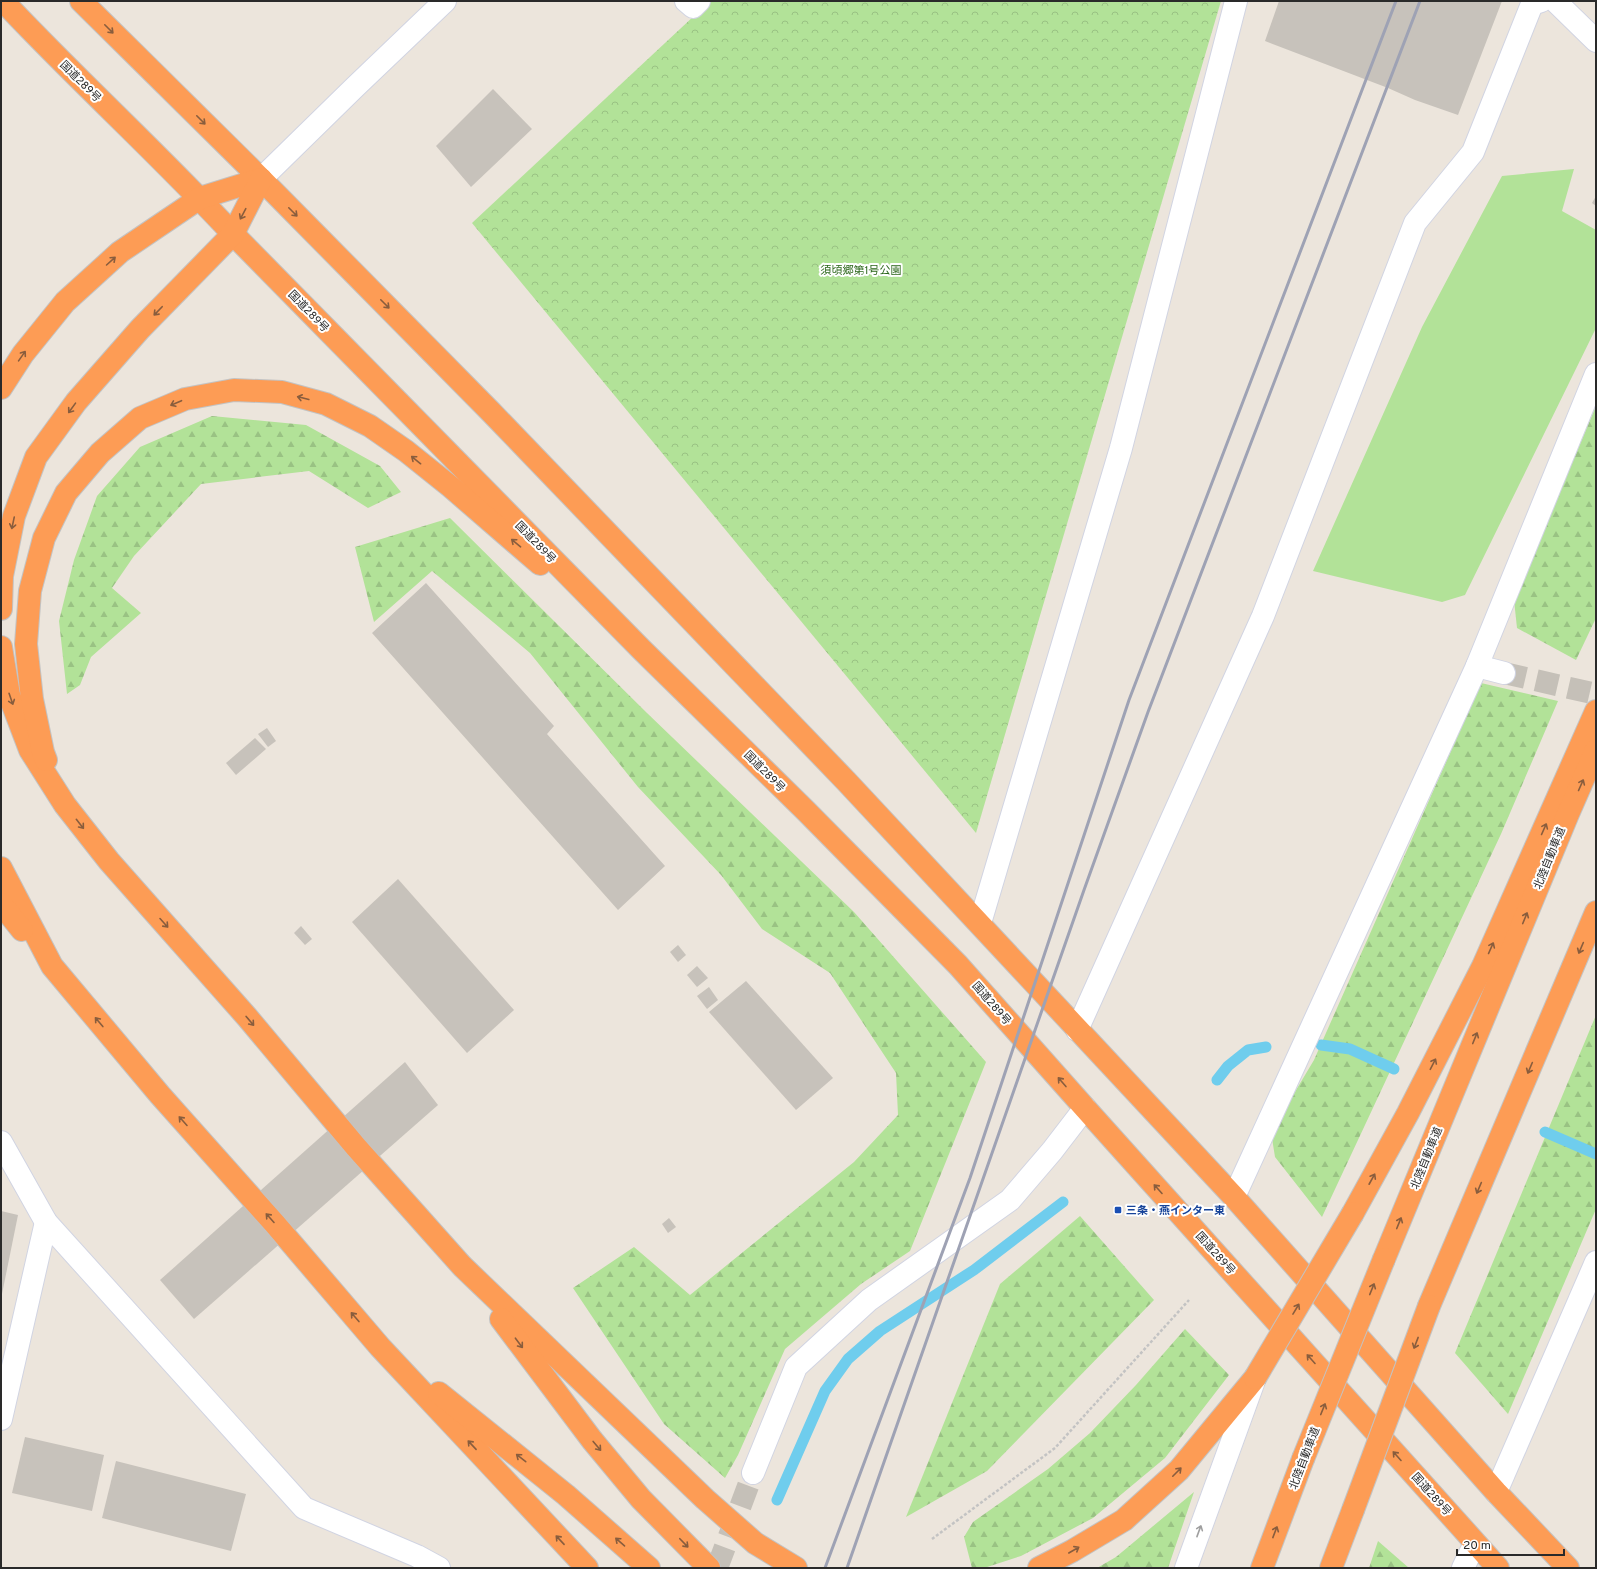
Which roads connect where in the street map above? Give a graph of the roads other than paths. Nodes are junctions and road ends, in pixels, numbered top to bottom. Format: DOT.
graph roads {
  1 [pos="3,1"];
  2 [pos="81,1"];
  3 [pos="445,1"];
  4 [pos="686,1"];
  5 [pos="699,1"];
  6 [pos="1236,1"];
  7 [pos="1541,1"];
  8 [pos="1554,1"];
  9 [pos="1596,41"];
  10 [pos="261,179"];
  11 [pos="200,198"];
  12 [pos="233,234"];
  13 [pos="1596,374"];
  14 [pos="1,388"];
  15 [pos="1,609"];
  16 [pos="1,647"];
  17 [pos="642,650"];
  18 [pos="1477,666"];
  19 [pos="1504,673"];
  20 [pos="1596,711"];
  21 [pos="1596,750"];
  22 [pos="65,805"];
  23 [pos="1,868"];
  24 [pos="1,904"];
  25 [pos="1596,912"];
  26 [pos="980,923"];
  27 [pos="52,966"];
  28 [pos="1077,1030"];
  29 [pos="1085,1108"];
  30 [pos="1,1142"];
  31 [pos="1234,1198"];
  32 [pos="46,1222"];
  33 [pos="1596,1262"];
  34 [pos="462,1266"];
  35 [pos="380,1346"];
  36 [pos="1255,1378"];
  37 [pos="1,1419"];
  38 [pos="753,1473"];
  39 [pos="1496,1492"];
  40 [pos="1353,1510"];
  41 [pos="1475,1543"];
  42 [pos="439,1568"];
  43 [pos="587,1568"];
  44 [pos="649,1568"];
  45 [pos="708,1568"];
  46 [pos="796,1568"];
  47 [pos="1039,1568"];
  48 [pos="1186,1568"];
  49 [pos="1262,1568"];
  50 [pos="1331,1568"];
  51 [pos="1335,1568"];
  52 [pos="1463,1568"];
  53 [pos="1498,1568"];
  54 [pos="1568,1568"];
  1 -- 11 [label="highway, 国道289号"];
  2 -- 10 [label="highway, one-way"];
  3 -- 10 [label="street"];
  4 -- 5 [label="street"];
  6 -- 26 [label="street"];
  7 -- 28 [label="street"];
  8 -- 9 [label="street"];
  10 -- 11 [label="highway"];
  10 -- 12 [label="highway, one-way"];
  10 -- 26 [label="highway, one-way"];
  11 -- 12 [label="highway, 国道289号"];
  14 -- 11 [label="highway, one-way"];
  12 -- 15 [label="highway, one-way"];
  12 -- 17 [label="highway, 国道289号"];
  13 -- 18 [label="street"];
  16 -- 22 [label="highway, one-way"];
  17 -- 22 [label="highway, one-way"];
  29 -- 17 [label="highway, 国道289号, one-way"];
  18 -- 19 [label="street"];
  18 -- 31 [label="street"];
  36 -- 20 [label="highway, one-way, bridge"];
  49 -- 21 [label="highway, 北陸自動車道, one-way, bridge"];
  22 -- 34 [label="highway, one-way"];
  23 -- 27 [label="highway"];
  24 -- 27 [label="highway"];
  25 -- 40 [label="highway, one-way, bridge"];
  26 -- 28 [label="highway"];
  35 -- 27 [label="highway, one-way"];
  28 -- 31 [label="highway"];
  29 -- 38 [label="street"];
  41 -- 29 [label="highway, 国道289号, one-way"];
  30 -- 32 [label="street"];
  31 -- 39 [label="highway"];
  32 -- 37 [label="street"];
  32 -- 42 [label="street"];
  33 -- 39 [label="street"];
  34 -- 45 [label="highway, one-way"];
  34 -- 46 [label="highway"];
  43 -- 35 [label="highway, one-way"];
  44 -- 35 [label="highway, one-way"];
  47 -- 36 [label="highway, one-way"];
  48 -- 36 [label="street, one-way"];
  39 -- 54 [label="highway"];
  40 -- 50 [label="highway"];
  40 -- 51 [label="highway"];
  41 -- 52 [label="street"];
  41 -- 53 [label="highway, 国道289号"];
}
